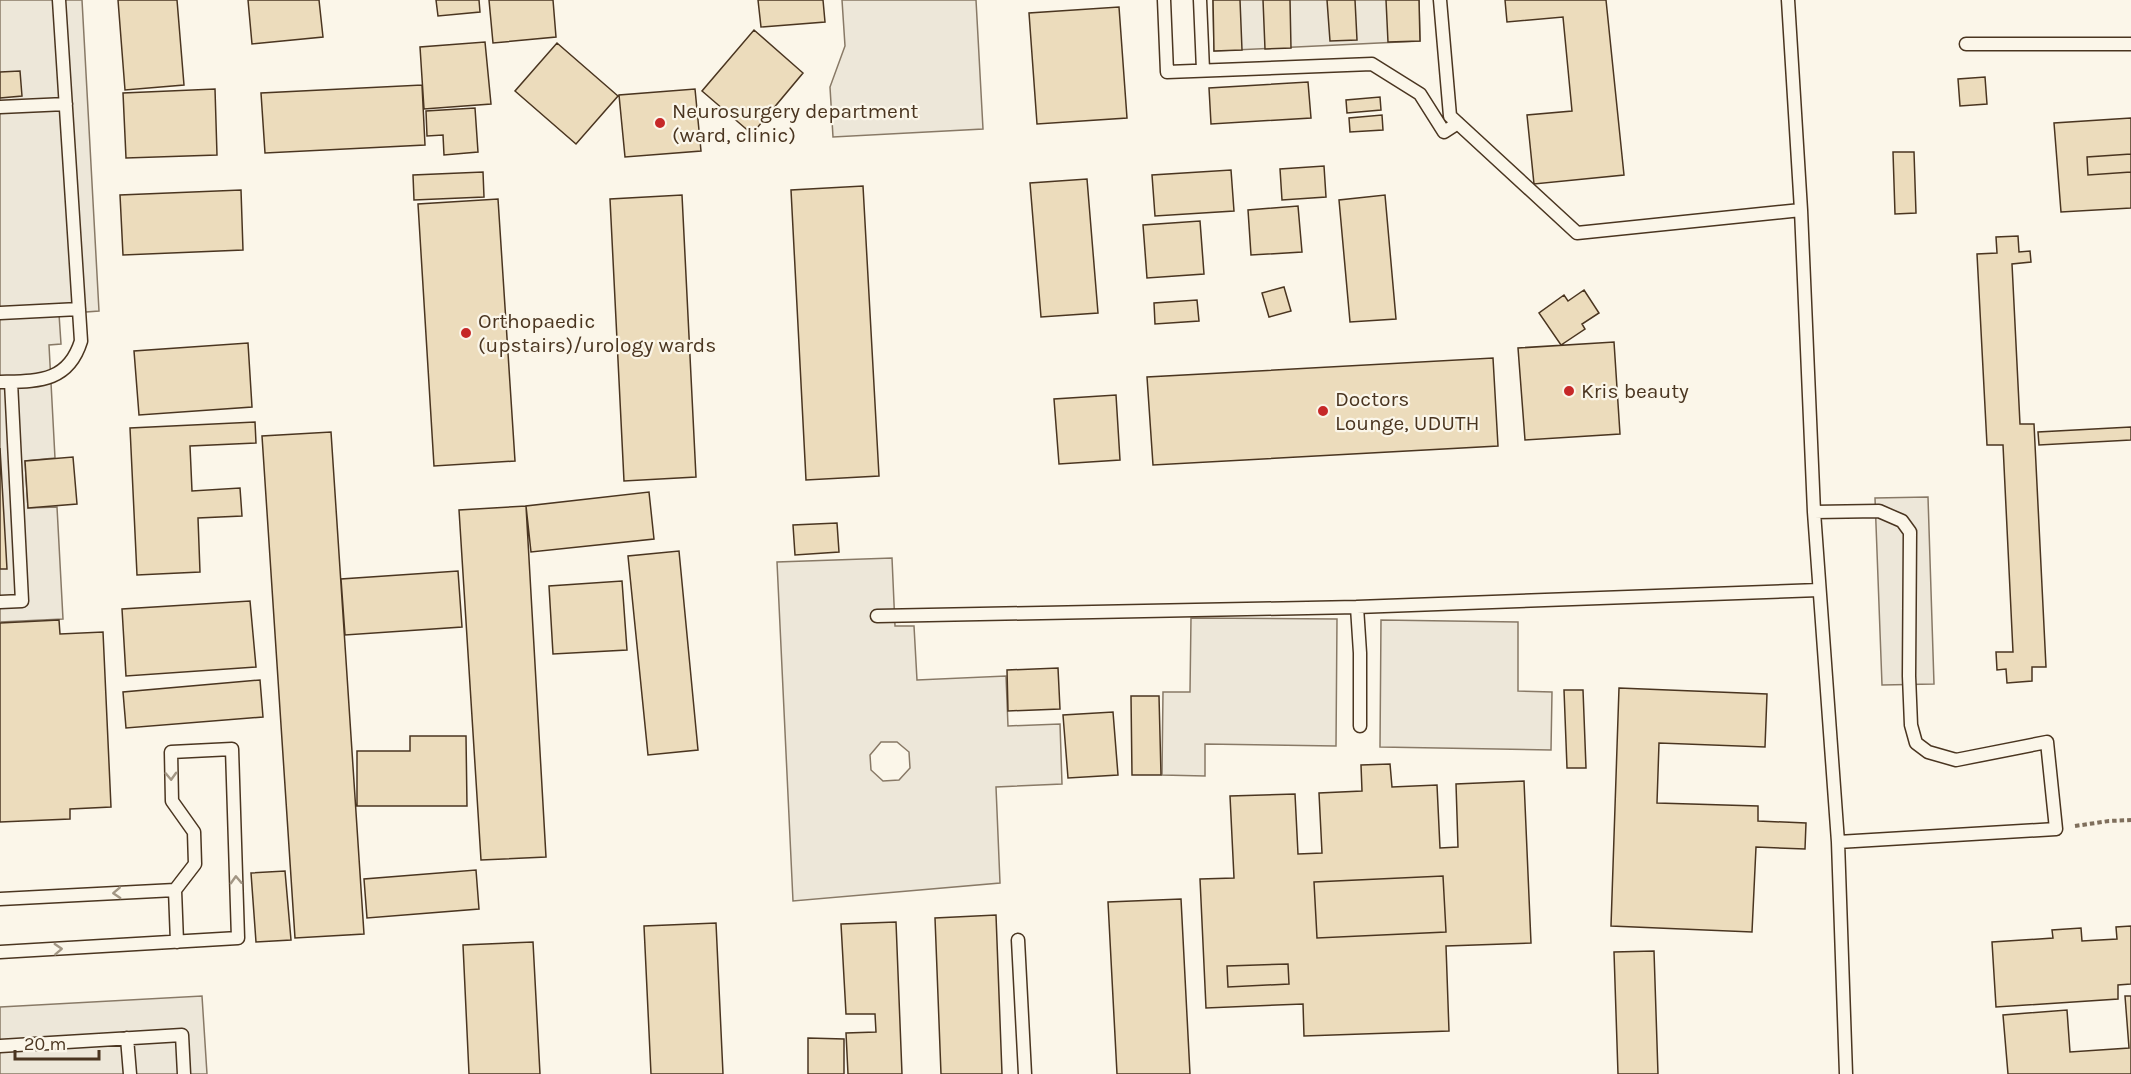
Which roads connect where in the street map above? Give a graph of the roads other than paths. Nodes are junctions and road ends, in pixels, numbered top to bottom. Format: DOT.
graph roads {
  1 [pos="59,0"];
  2 [pos="1164,0"];
  3 [pos="1200,0"];
  4 [pos="1440,0"];
  5 [pos="1788,0"];
  6 [pos="1966,44"];
  7 [pos="2131,44"];
  8 [pos="1203,70"];
  9 [pos="66,104"];
  10 [pos="0,107"];
  11 [pos="1458,123"];
  12 [pos="1801,210"];
  13 [pos="79,309"];
  14 [pos="0,313"];
  15 [pos="6,382"];
  16 [pos="1814,512"];
  17 [pos="1819,590"];
  18 [pos="0,602"];
  19 [pos="1357,607"];
  20 [pos="877,616"];
  21 [pos="1360,726"];
  22 [pos="1838,842"];
  23 [pos="175,890"];
  24 [pos="0,899"];
  25 [pos="1018,940"];
  26 [pos="177,942"];
  27 [pos="0,952"];
  28 [pos="127,1038"];
  29 [pos="0,1046"];
  30 [pos="130,1074"];
  31 [pos="184,1074"];
  32 [pos="1024,1074"];
  33 [pos="1846,1074"];
  1 -- 9 [label="lane"];
  2 -- 8 [label="lane"];
  3 -- 8 [label="lane"];
  4 -- 11 [label="lane"];
  5 -- 12 [label="lane"];
  6 -- 7 [label="lane"];
  8 -- 11 [label="lane"];
  9 -- 10 [label="lane"];
  9 -- 13 [label="lane"];
  11 -- 12 [label="lane"];
  12 -- 16 [label="lane"];
  13 -- 14 [label="lane"];
  13 -- 15 [label="lane"];
  15 -- 18 [label="lane"];
  16 -- 17 [label="lane"];
  16 -- 22 [label="lane"];
  17 -- 19 [label="lane"];
  17 -- 22 [label="lane"];
  19 -- 20 [label="lane"];
  19 -- 21 [label="lane"];
  22 -- 33 [label="lane"];
  23 -- 24 [label="lane, one-way"];
  23 -- 26 [label="lane"];
  26 -- 23 [label="lane, one-way"];
  25 -- 32 [label="lane"];
  27 -- 26 [label="lane, one-way"];
  28 -- 29 [label="lane"];
  28 -- 30 [label="lane"];
  28 -- 31 [label="lane"];
}
